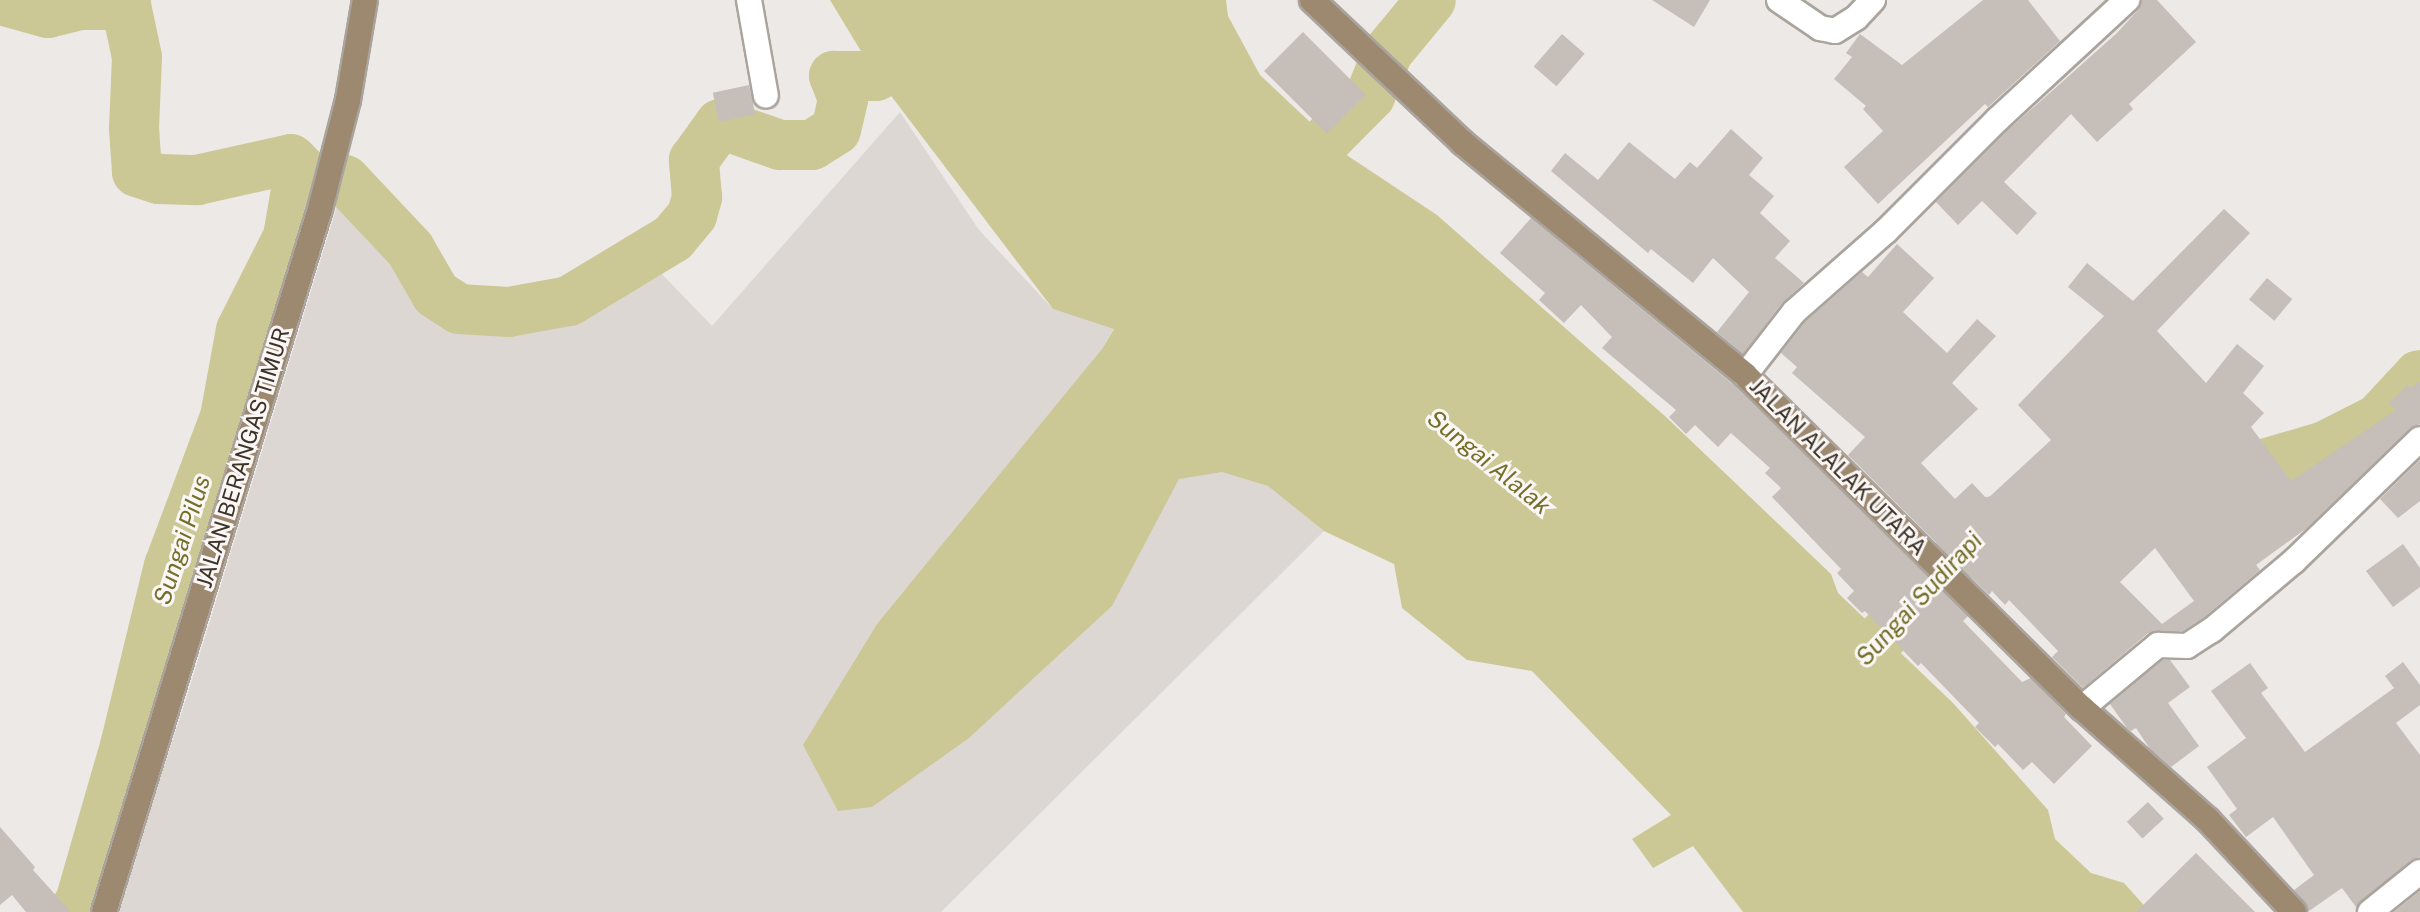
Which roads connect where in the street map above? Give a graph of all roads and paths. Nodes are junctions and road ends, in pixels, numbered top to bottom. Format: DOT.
graph roads {
  1 [pos="365,0"];
  2 [pos="749,0"];
  3 [pos="1312,0"];
  4 [pos="1779,0"];
  5 [pos="1873,0"];
  6 [pos="2127,0"];
  7 [pos="766,96"];
  8 [pos="1745,375"];
  9 [pos="2420,439"];
  10 [pos="2082,708"];
  11 [pos="2420,872"];
  12 [pos="104,912"];
  13 [pos="2294,912"];
  14 [pos="2370,912"];
  1 -- 12 [label="main road, JALAN BERANGAS TIMUR"];
  2 -- 7 [label="street"];
  3 -- 8 [label="main road, JALAN ALALAK UTARA"];
  4 -- 5 [label="street"];
  6 -- 8 [label="street"];
  8 -- 10 [label="main road, JALAN ALALAK UTARA"];
  9 -- 10 [label="street"];
  10 -- 13 [label="main road, JALAN ALALAK UTARA"];
  11 -- 14 [label="street"];
}
